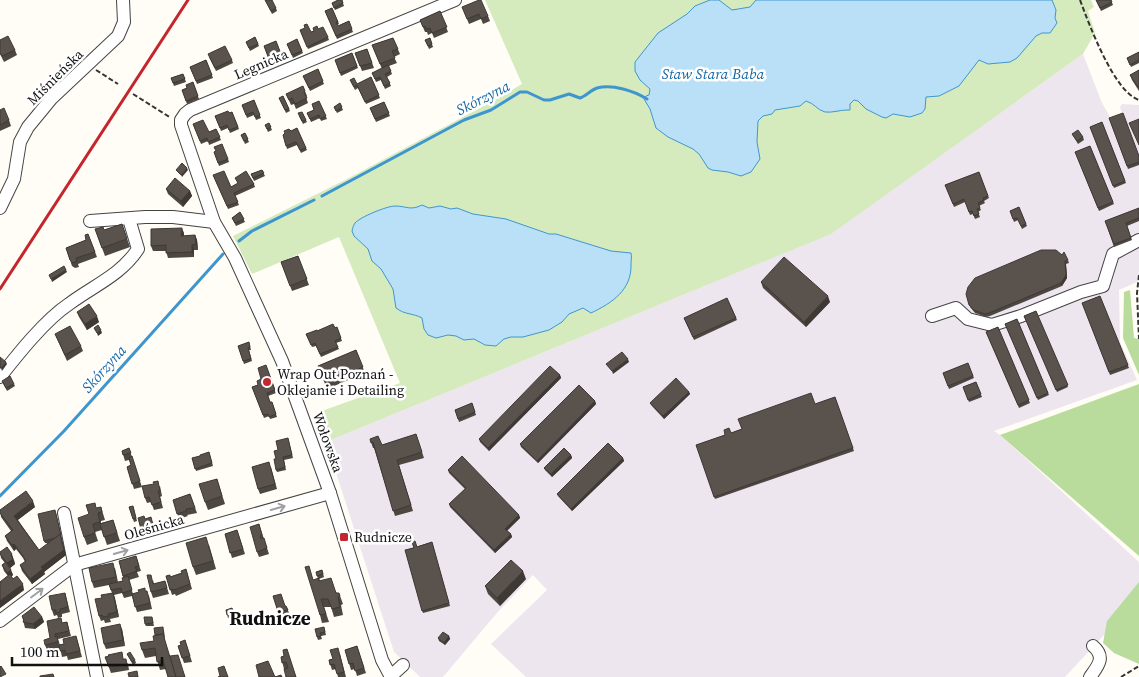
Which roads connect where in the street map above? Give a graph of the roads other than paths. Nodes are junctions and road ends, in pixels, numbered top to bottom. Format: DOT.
graph roads {
  1 [pos="123,0"];
  2 [pos="455,0"];
  3 [pos="0,208"];
  4 [pos="130,219"];
  5 [pos="90,221"];
  6 [pos="214,222"];
  7 [pos="1139,240"];
  8 [pos="932,316"];
  9 [pos="0,377"];
  10 [pos="330,493"];
  11 [pos="64,513"];
  12 [pos="74,565"];
  13 [pos="0,620"];
  14 [pos="1093,646"];
  15 [pos="403,665"];
  16 [pos="388,676"];
  17 [pos="97,677"];
  18 [pos="1090,677"];
  1 -- 3 [label="street, Miśnieńska"];
  2 -- 6 [label="street, Legnicka"];
  4 -- 5 [label="street"];
  4 -- 6 [label="street"];
  4 -- 9 [label="street"];
  6 -- 10 [label="street, Wołowska"];
  7 -- 8 [label="street"];
  12 -- 10 [label="street, Oleśnicka, one-way"];
  10 -- 16 [label="street, Wołowska"];
  11 -- 12 [label="street"];
  13 -- 12 [label="street, Oleśnicka, one-way"];
  12 -- 17 [label="street"];
  14 -- 18 [label="street"];
  15 -- 16 [label="street"];
}
